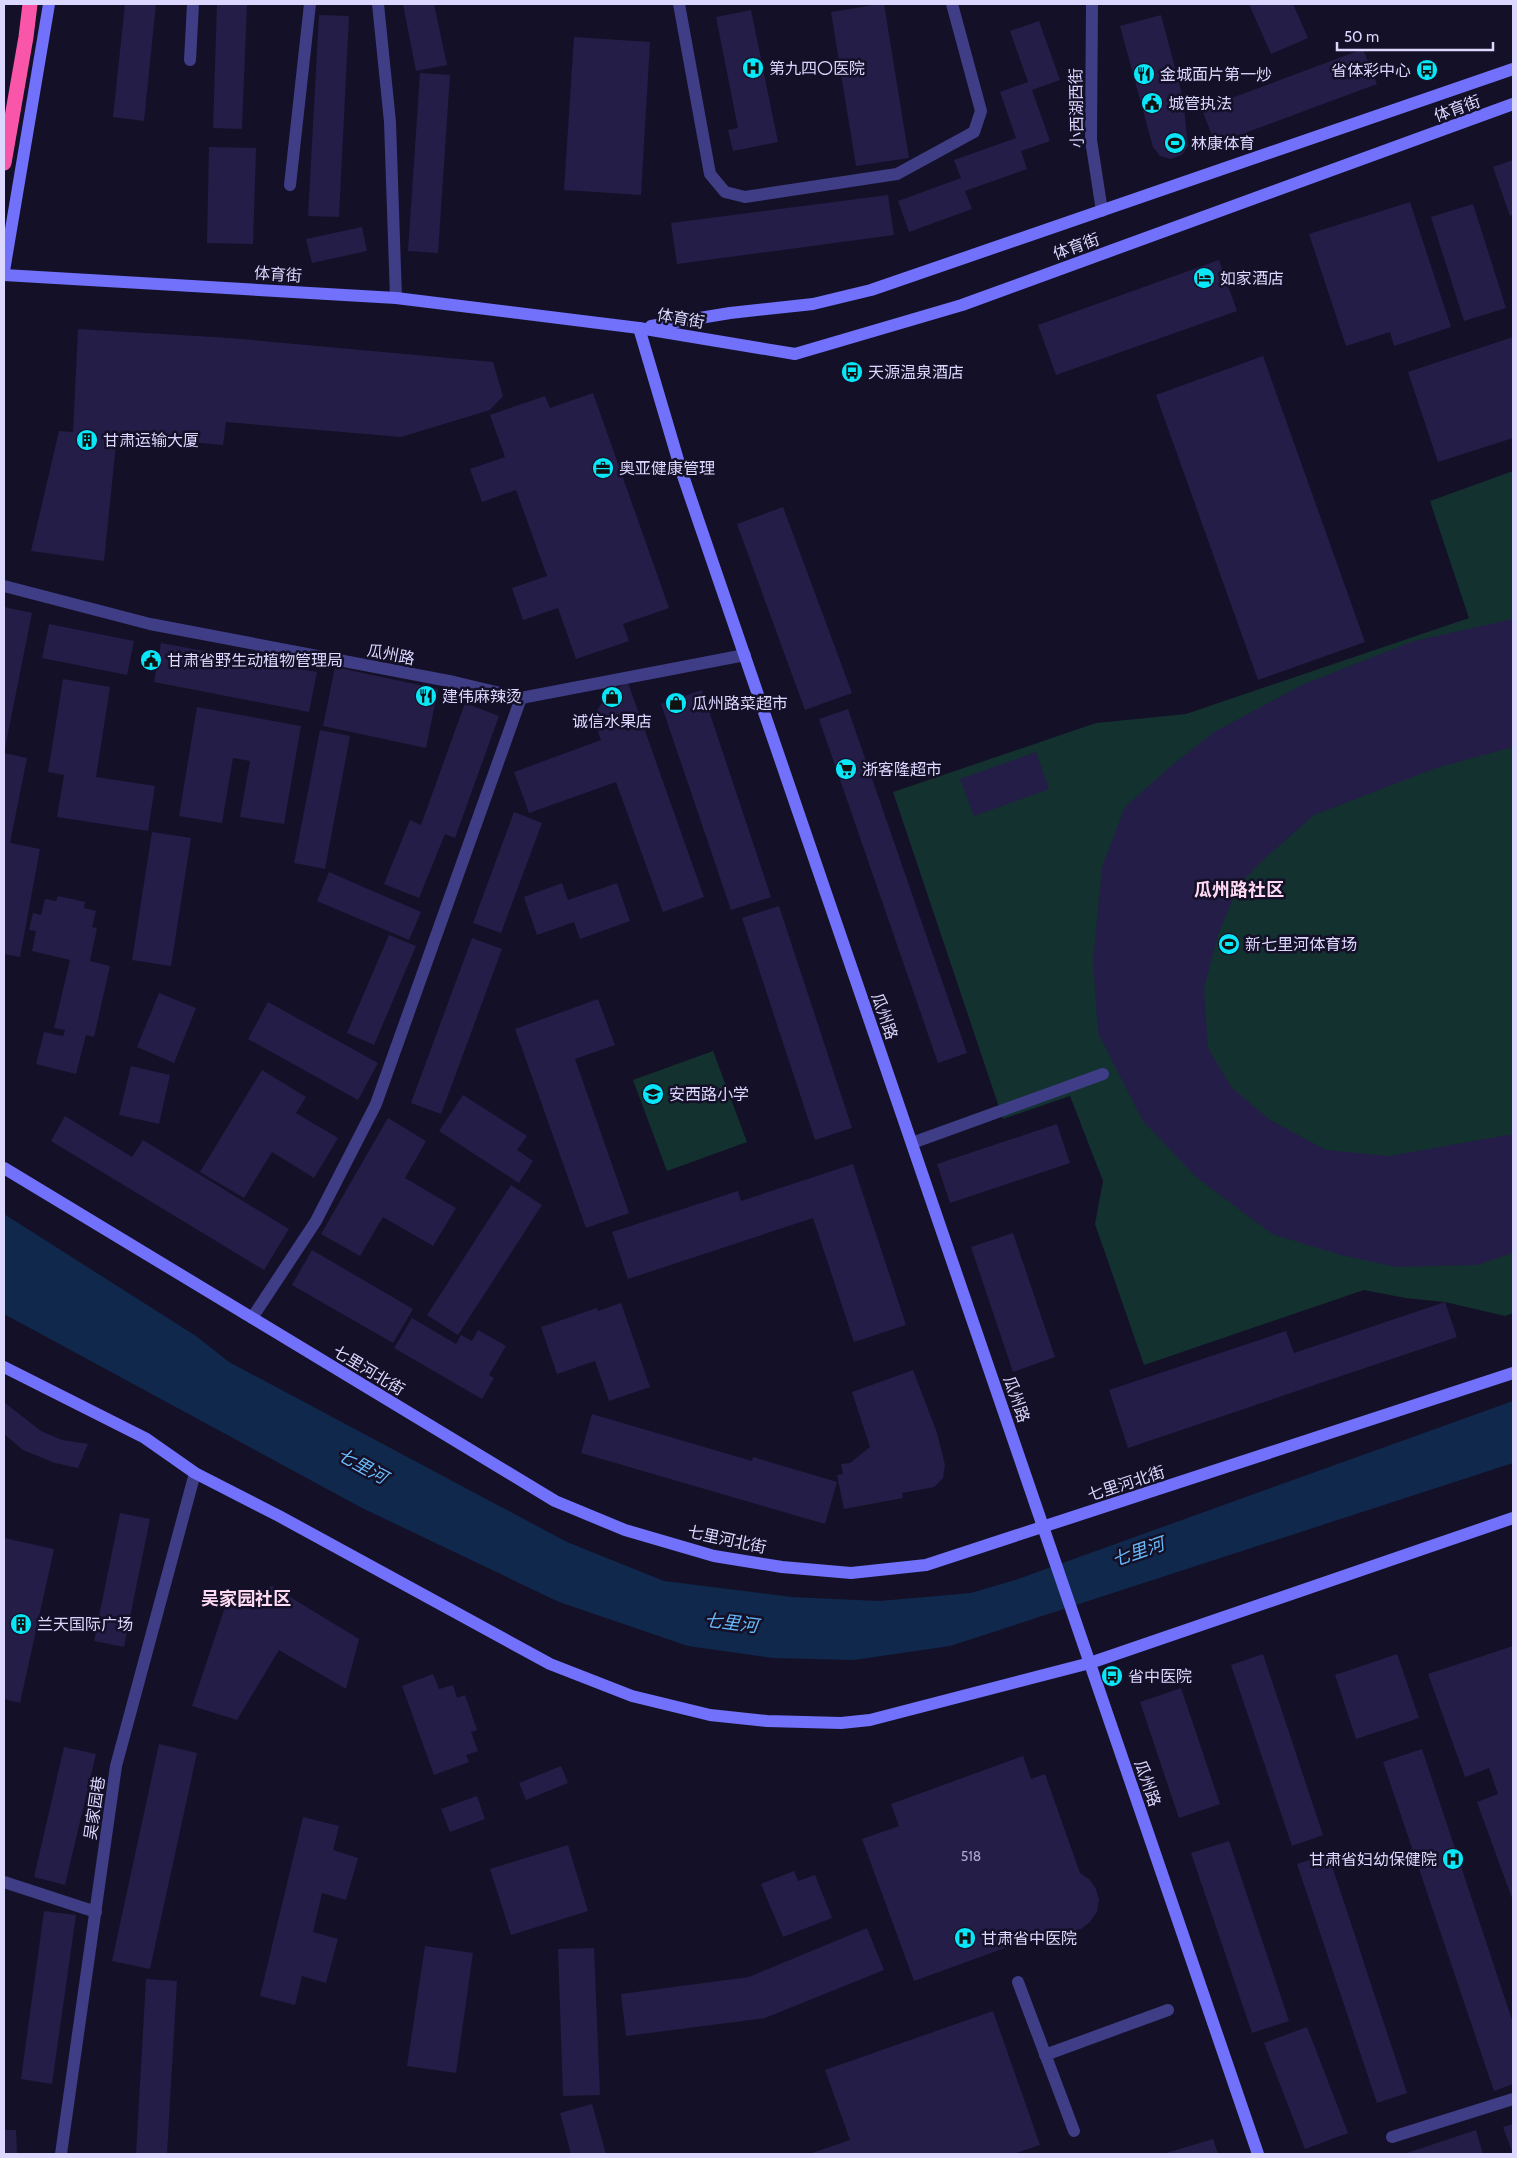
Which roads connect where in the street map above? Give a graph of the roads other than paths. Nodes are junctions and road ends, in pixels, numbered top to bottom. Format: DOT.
graph roads {
  1 [pos="30,4"];
  2 [pos="49,4"];
  3 [pos="193,4"];
  4 [pos="310,4"];
  5 [pos="378,4"];
  6 [pos="679,4"];
  7 [pos="952,4"];
  8 [pos="1092,4"];
  9 [pos="190,60"];
  10 [pos="1513,68"];
  11 [pos="1513,104"];
  12 [pos="4,163"];
  13 [pos="290,185"];
  14 [pos="1102,211"];
  15 [pos="4,273"];
  16 [pos="396,298"];
  17 [pos="639,328"];
  18 [pos="4,586"];
  19 [pos="744,655"];
  20 [pos="520,698"];
  21 [pos="1102,1074"];
  22 [pos="912,1143"];
  23 [pos="4,1168"];
  24 [pos="252,1318"];
  25 [pos="4,1367"];
  26 [pos="1513,1373"];
  27 [pos="195,1473"];
  28 [pos="1513,1518"];
  29 [pos="1044,1528"];
  30 [pos="1090,1663"];
  31 [pos="4,1882"];
  32 [pos="96,1912"];
  33 [pos="1018,1982"];
  34 [pos="1168,2010"];
  35 [pos="1045,2055"];
  36 [pos="1513,2099"];
  37 [pos="1074,2131"];
  38 [pos="1392,2137"];
  39 [pos="61,2154"];
  40 [pos="1258,2154"];
  1 -- 12 [label="highway"];
  2 -- 15 [label="street"];
  3 -- 9 [label="street"];
  4 -- 13 [label="street"];
  5 -- 16 [label="street"];
  6 -- 7 [label="street"];
  8 -- 14 [label="street, 小西湖西街"];
  10 -- 14 [label="street, 体育街"];
  11 -- 17 [label="street, 体育街"];
  14 -- 17 [label="street, 体育街"];
  15 -- 16 [label="street, 体育街"];
  16 -- 17 [label="street, 体育街"];
  17 -- 19 [label="street, 瓜州路"];
  18 -- 20 [label="street, 瓜州路"];
  19 -- 20 [label="street, 瓜州路"];
  19 -- 22 [label="street, 瓜州路"];
  20 -- 24 [label="street"];
  21 -- 22 [label="street"];
  22 -- 29 [label="street, 瓜州路"];
  23 -- 24 [label="street, 七里河北街"];
  24 -- 29 [label="street, 七里河北街"];
  25 -- 27 [label="street"];
  26 -- 29 [label="street, 七里河北街"];
  27 -- 30 [label="street"];
  27 -- 32 [label="street, 吴家园巷"];
  28 -- 30 [label="street"];
  29 -- 30 [label="street, 瓜州路"];
  30 -- 40 [label="street, 瓜州路"];
  31 -- 32 [label="street"];
  32 -- 39 [label="street, 吴家园巷"];
  33 -- 35 [label="street"];
  34 -- 35 [label="street"];
  35 -- 37 [label="street"];
  36 -- 38 [label="street"];
}
